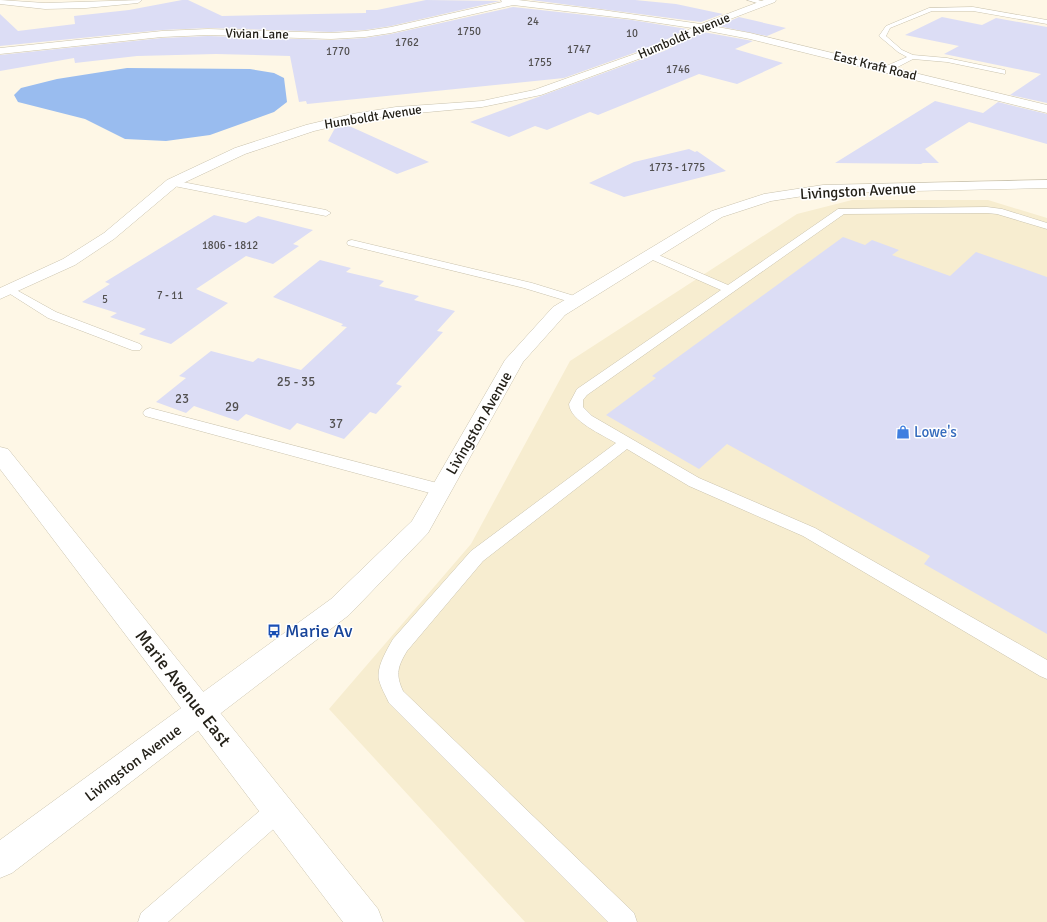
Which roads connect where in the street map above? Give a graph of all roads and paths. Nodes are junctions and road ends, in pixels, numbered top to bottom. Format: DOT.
graph roads {
  1 [pos="138,0"];
  2 [pos="750,0"];
  3 [pos="509,1"];
  4 [pos="0,2"];
  5 [pos="768,2"];
  6 [pos="1047,22"];
  7 [pos="703,26"];
  8 [pos="0,51"];
  9 [pos="912,56"];
  10 [pos="887,69"];
  11 [pos="1002,72"];
  12 [pos="1047,108"];
  13 [pos="172,183"];
  14 [pos="1047,184"];
  15 [pos="326,213"];
  16 [pos="1047,226"];
  17 [pos="352,243"];
  18 [pos="650,255"];
  19 [pos="728,289"];
  20 [pos="6,292"];
  21 [pos="577,300"];
  22 [pos="136,347"];
  23 [pos="150,413"];
  24 [pos="627,442"];
  25 [pos="0,454"];
  26 [pos="441,490"];
  27 [pos="1047,670"];
  28 [pos="202,711"];
  29 [pos="278,810"];
  30 [pos="0,861"];
  31 [pos="150,922"];
  32 [pos="365,922"];
  33 [pos="625,922"];
  1 -- 4 [label="street"];
  2 -- 5 [label="lane"];
  3 -- 7 [label="street, Vivian Lane"];
  3 -- 8 [label="street, Vivian Lane"];
  5 -- 7 [label="street, Humboldt Avenue"];
  6 -- 9 [label="lane"];
  7 -- 10 [label="street, East Kraft Road"];
  7 -- 13 [label="street, Humboldt Avenue"];
  9 -- 10 [label="lane"];
  9 -- 11 [label="lane"];
  10 -- 12 [label="street, East Kraft Road"];
  13 -- 15 [label="lane"];
  13 -- 20 [label="street, Humboldt Avenue"];
  14 -- 18 [label="street, Livingston Avenue"];
  16 -- 19 [label="lane"];
  17 -- 21 [label="lane"];
  18 -- 19 [label="lane"];
  18 -- 21 [label="street, Livingston Avenue"];
  19 -- 24 [label="lane"];
  20 -- 22 [label="lane"];
  21 -- 26 [label="street, Livingston Avenue"];
  23 -- 26 [label="lane"];
  24 -- 27 [label="lane"];
  24 -- 33 [label="lane"];
  25 -- 28 [label="street, Marie Avenue East"];
  26 -- 28 [label="street, Livingston Avenue"];
  28 -- 29 [label="street, Marie Avenue East"];
  28 -- 30 [label="street, Livingston Avenue"];
  29 -- 31 [label="lane"];
  29 -- 32 [label="street, Marie Avenue East"];
}
